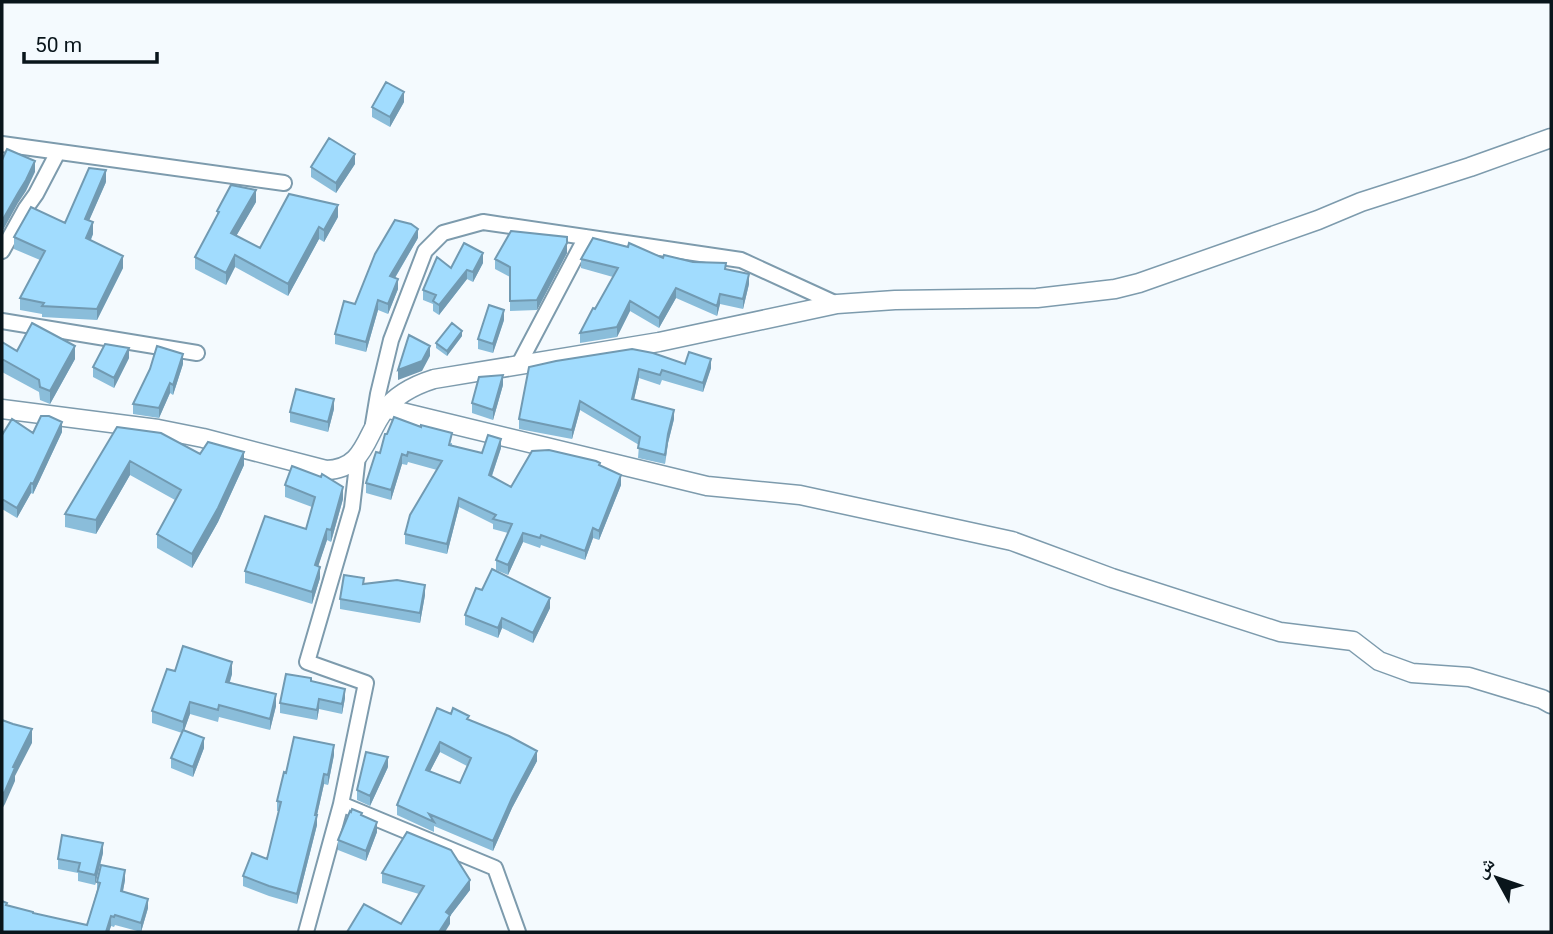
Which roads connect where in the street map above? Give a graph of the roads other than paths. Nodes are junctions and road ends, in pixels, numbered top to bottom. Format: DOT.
graph roads {
  1 [pos="1551,138"];
  2 [pos="2,144"];
  3 [pos="58,152"];
  4 [pos="284,183"];
  5 [pos="586,237"];
  6 [pos="2,251"];
  7 [pos="837,304"];
  8 [pos="2,321"];
  9 [pos="197,353"];
  10 [pos="519,364"];
  11 [pos="385,408"];
  12 [pos="2,409"];
  13 [pos="373,428"];
  14 [pos="358,456"];
  15 [pos="1551,704"];
  16 [pos="341,804"];
  17 [pos="306,932"];
  18 [pos="518,932"];
  1 -- 7 [label="street"];
  2 -- 3 [label="street"];
  3 -- 4 [label="street"];
  3 -- 6 [label="street"];
  5 -- 7 [label="street"];
  5 -- 10 [label="street"];
  5 -- 13 [label="street"];
  7 -- 10 [label="street"];
  8 -- 9 [label="street"];
  10 -- 11 [label="street"];
  11 -- 13 [label="street"];
  11 -- 15 [label="street"];
  12 -- 14 [label="street"];
  13 -- 14 [label="street"];
  14 -- 16 [label="street"];
  16 -- 17 [label="street"];
  16 -- 18 [label="street"];
}
